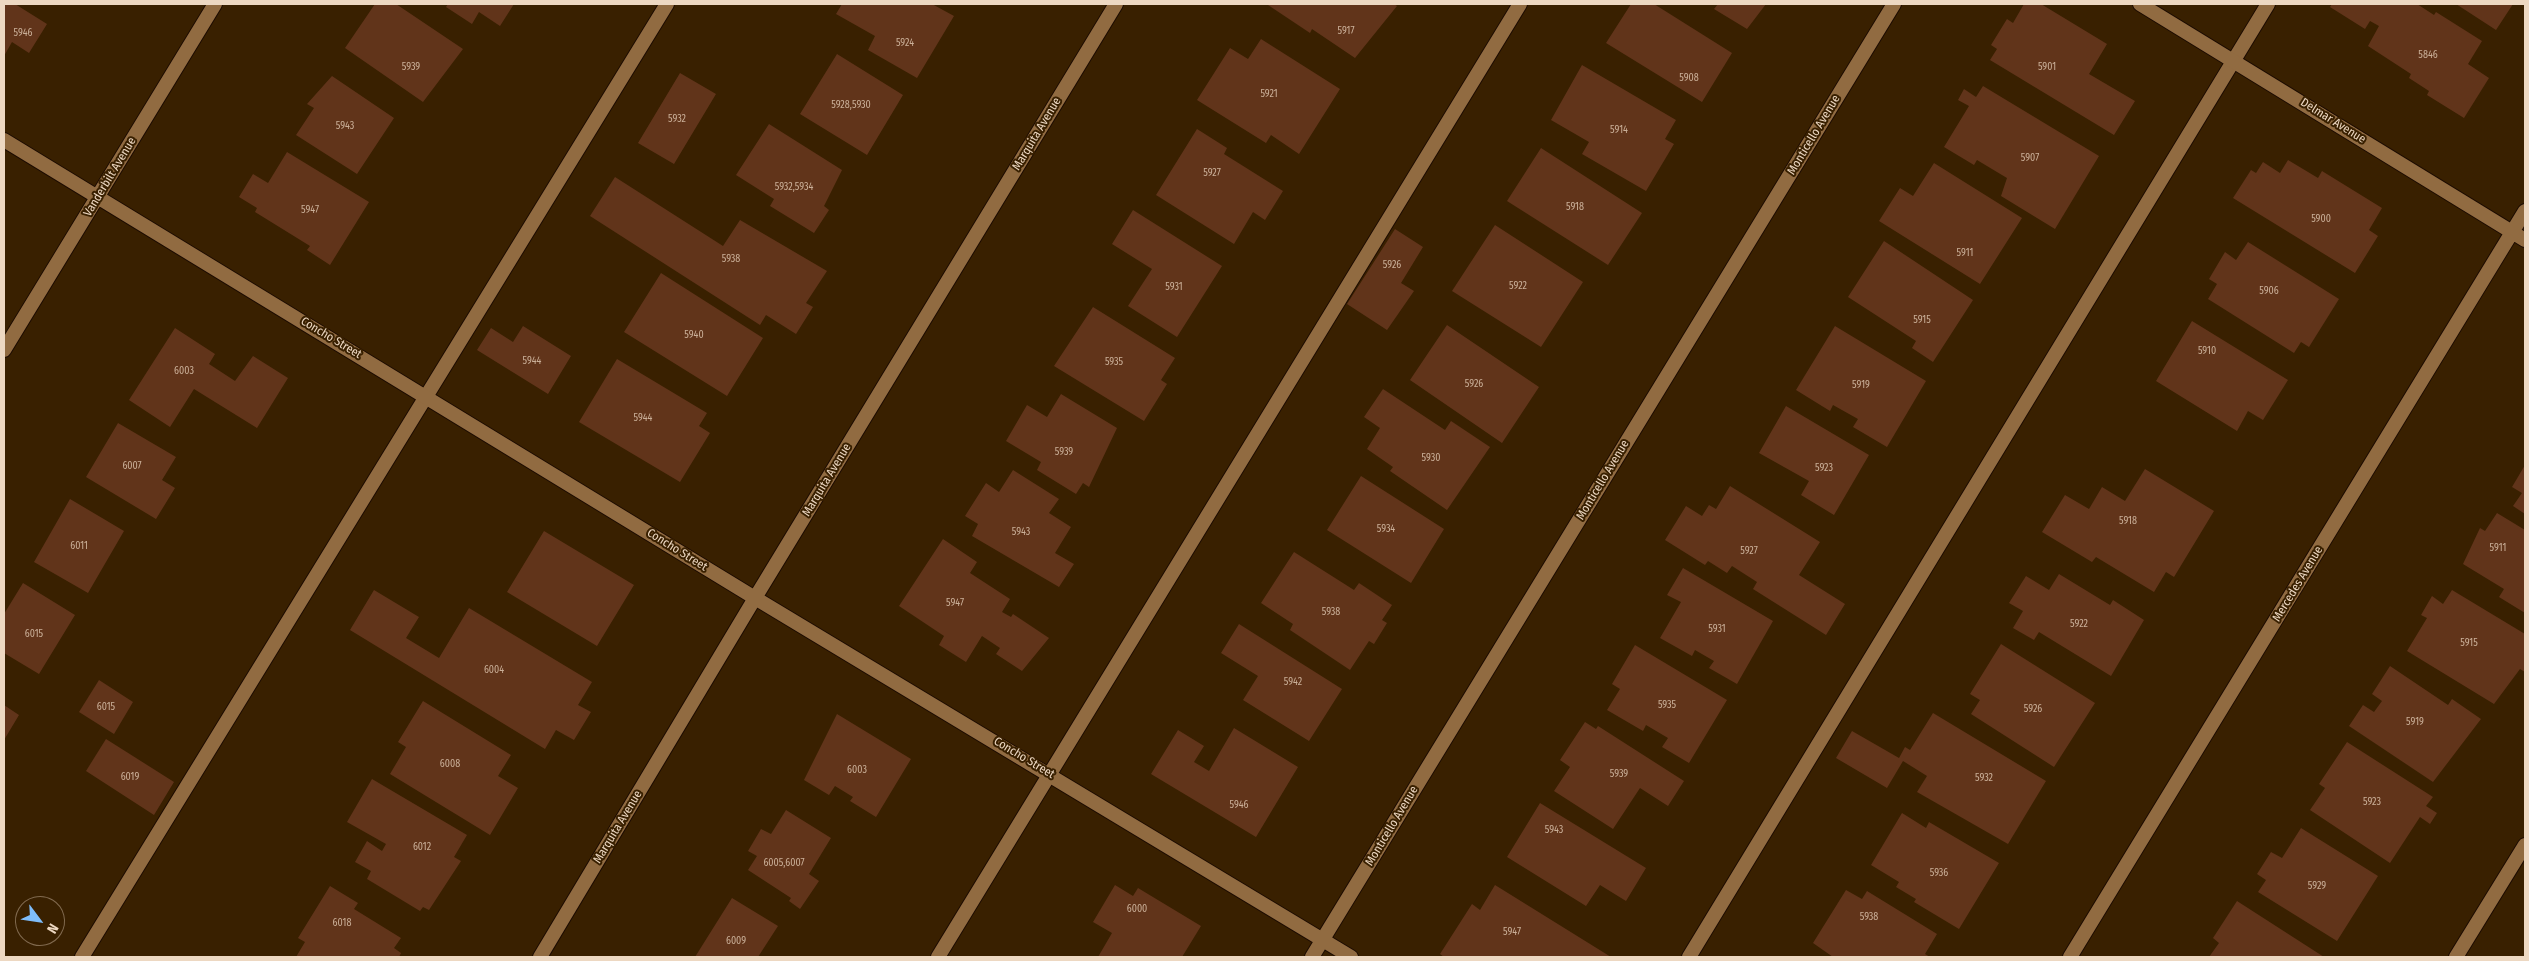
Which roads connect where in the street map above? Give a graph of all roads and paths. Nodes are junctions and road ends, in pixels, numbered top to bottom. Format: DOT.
graph roads {
  1 [pos="215,4"];
  2 [pos="667,4"];
  3 [pos="1116,4"];
  4 [pos="1520,4"];
  5 [pos="1894,4"];
  6 [pos="2140,4"];
  7 [pos="2268,4"];
  8 [pos="2234,60"];
  9 [pos="4,140"];
  10 [pos="98,196"];
  11 [pos="2525,211"];
  12 [pos="2512,232"];
  13 [pos="2525,240"];
  14 [pos="4,350"];
  15 [pos="428,397"];
  16 [pos="755,598"];
  17 [pos="1050,774"];
  18 [pos="2525,845"];
  19 [pos="1322,940"];
  20 [pos="82,957"];
  21 [pos="540,957"];
  22 [pos="938,957"];
  23 [pos="1312,957"];
  24 [pos="1351,957"];
  25 [pos="1690,957"];
  26 [pos="2070,957"];
  27 [pos="2456,957"];
  1 -- 10 [label="street, Vanderbilt Avenue"];
  2 -- 15 [label="street"];
  3 -- 16 [label="street, Marquita Avenue"];
  4 -- 17 [label="street"];
  5 -- 19 [label="street, Monticello Avenue"];
  6 -- 8 [label="street, Delmar Avenue"];
  7 -- 8 [label="street"];
  8 -- 12 [label="street, Delmar Avenue"];
  8 -- 25 [label="street"];
  9 -- 10 [label="street, Concho Street"];
  10 -- 14 [label="street, Vanderbilt Avenue"];
  10 -- 15 [label="street, Concho Street"];
  11 -- 12 [label="street, Mercedes Avenue"];
  12 -- 13 [label="street, Delmar Avenue"];
  12 -- 26 [label="street, Mercedes Avenue"];
  15 -- 16 [label="street, Concho Street"];
  15 -- 20 [label="street"];
  16 -- 17 [label="street, Concho Street"];
  16 -- 21 [label="street, Marquita Avenue"];
  17 -- 19 [label="street, Concho Street"];
  17 -- 22 [label="street"];
  18 -- 27 [label="street"];
  19 -- 23 [label="street, Monticello Avenue"];
  19 -- 24 [label="street, Concho Street"];
}
